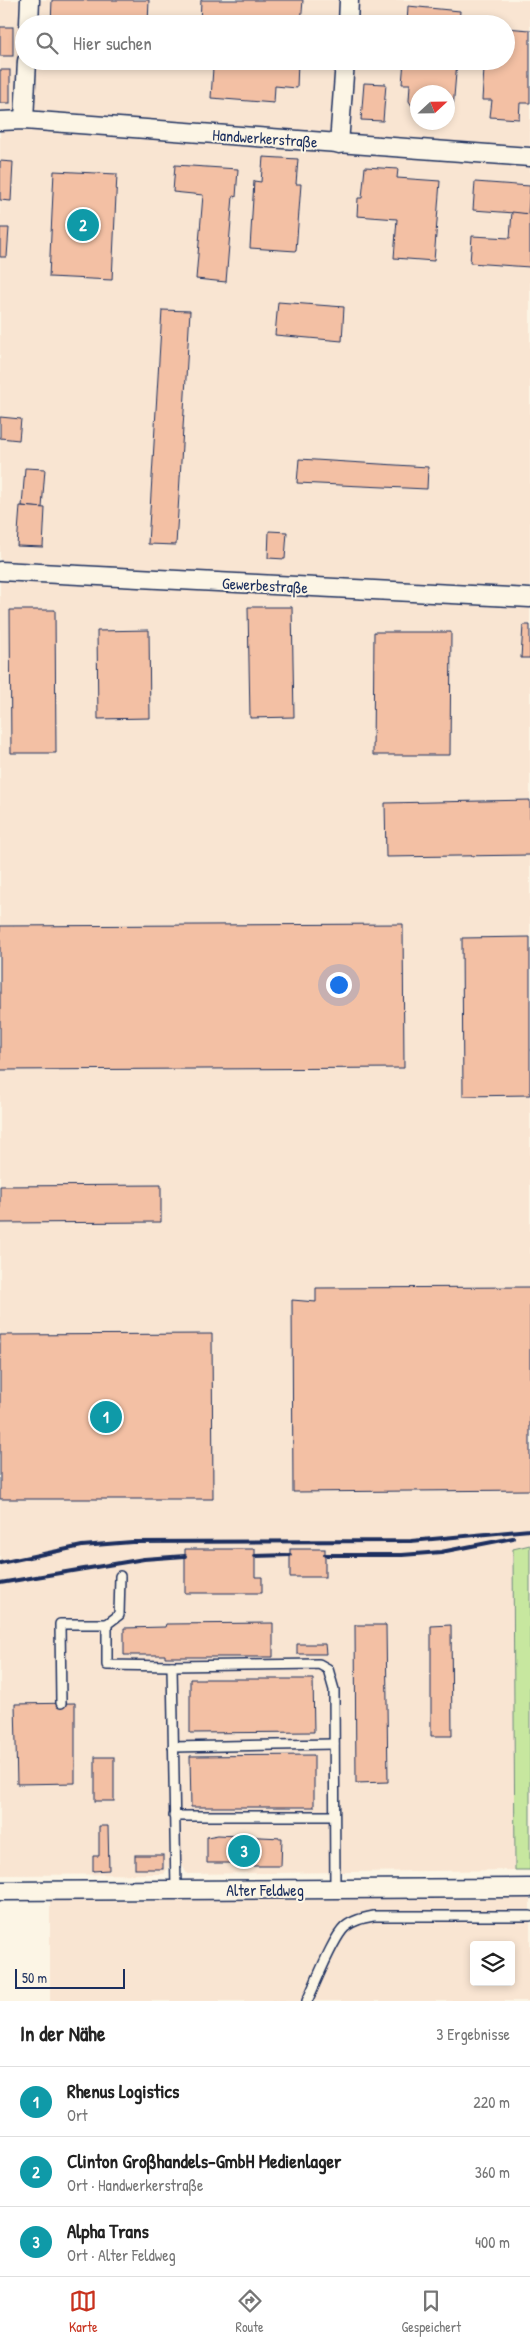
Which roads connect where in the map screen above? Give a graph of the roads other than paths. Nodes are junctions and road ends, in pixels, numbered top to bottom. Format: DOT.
graph roads {
  1 [pos="30,0"];
  2 [pos="349,0"];
  3 [pos="29,15"];
  4 [pos="348,15"];
  5 [pos="27,70"];
  6 [pos="344,70"];
  7 [pos="24,120"];
  8 [pos="0,121"];
  9 [pos="339,144"];
  10 [pos="530,157"];
  11 [pos="0,571"];
  12 [pos="530,598"];
  13 [pos="120,1576"];
  14 [pos="106,1624"];
  15 [pos="172,1666"];
  16 [pos="61,1702"];
  17 [pos="334,1744"];
  18 [pos="173,1747"];
  19 [pos="174,1816"];
  20 [pos="334,1816"];
  21 [pos="530,1888"];
  22 [pos="176,1890"];
  23 [pos="335,1890"];
  24 [pos="0,1891"];
  25 [pos="530,1916"];
  26 [pos="307,2001"];
  1 -- 3 [label="street"];
  2 -- 4 [label="street"];
  5 -- 7 [label="street"];
  6 -- 9 [label="street"];
  7 -- 8 [label="street, Handwerkerstraße"];
  7 -- 9 [label="street, Handwerkerstraße"];
  9 -- 10 [label="street, Handwerkerstraße"];
  11 -- 12 [label="street, Gewerbestraße"];
  13 -- 14 [label="lane"];
  14 -- 15 [label="lane"];
  14 -- 16 [label="lane"];
  15 -- 17 [label="lane"];
  15 -- 18 [label="lane"];
  17 -- 18 [label="lane"];
  17 -- 20 [label="lane"];
  18 -- 19 [label="lane"];
  19 -- 20 [label="lane"];
  19 -- 22 [label="lane"];
  20 -- 23 [label="lane"];
  21 -- 23 [label="street, Alter Feldweg"];
  22 -- 23 [label="street, Alter Feldweg"];
  22 -- 24 [label="street, Alter Feldweg"];
  25 -- 26 [label="lane"];
}
